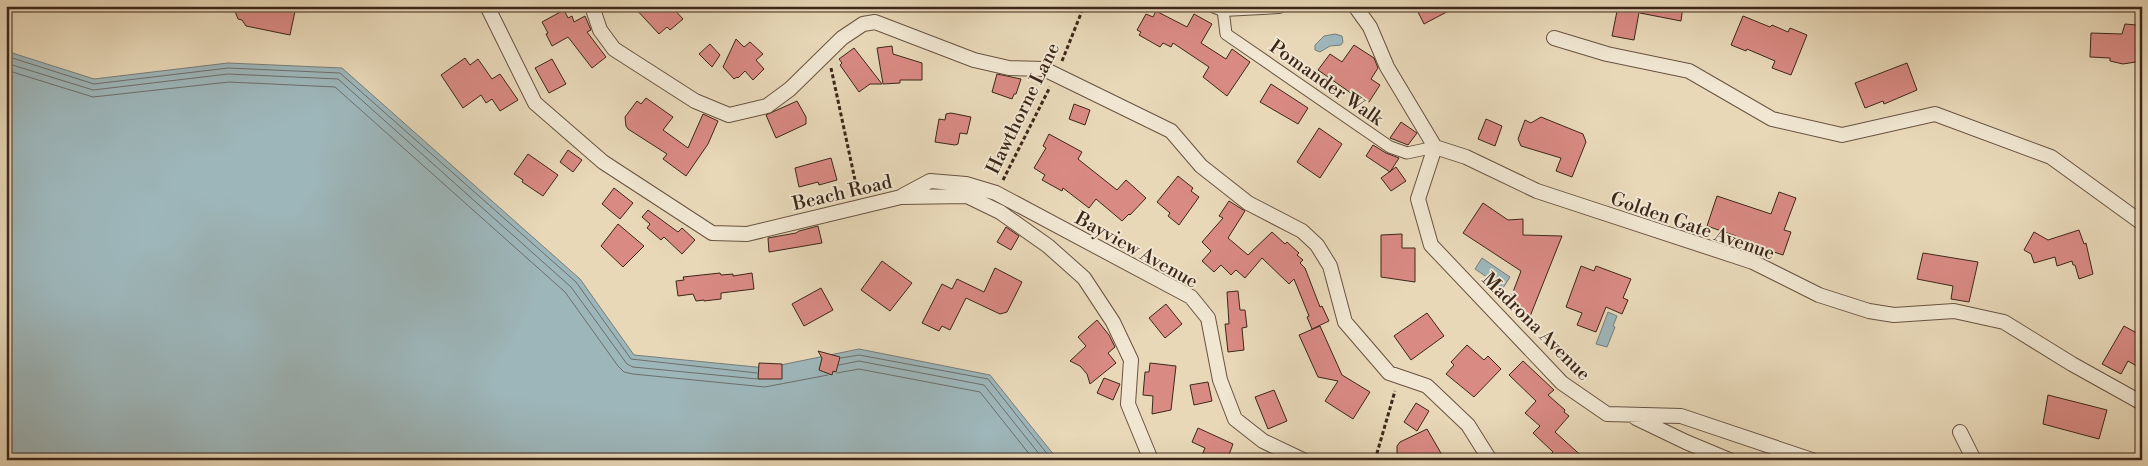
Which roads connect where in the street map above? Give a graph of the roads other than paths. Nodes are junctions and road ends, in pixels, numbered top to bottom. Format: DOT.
graph roads {
  1 [pos="487,6"];
  2 [pos="592,6"];
  3 [pos="1279,6"];
  4 [pos="1356,6"];
  5 [pos="1219,8"];
  6 [pos="1554,38"];
  7 [pos="1434,147"];
  8 [pos="901,197"];
  9 [pos="2142,223"];
  10 [pos="2142,403"];
  11 [pos="1632,416"];
  12 [pos="1960,432"];
  13 [pos="1151,460"];
  14 [pos="1303,460"];
  15 [pos="1490,460"];
  16 [pos="1729,460"];
  17 [pos="1812,460"];
  18 [pos="1974,460"];
  1 -- 8 [label="street, Beach Road"];
  2 -- 15 [label="street"];
  3 -- 5 [label="street"];
  4 -- 7 [label="street"];
  5 -- 7 [label="street, Pomander Walk"];
  6 -- 9 [label="street"];
  7 -- 10 [label="street, Golden Gate Avenue"];
  7 -- 11 [label="street, Madrona Avenue"];
  8 -- 13 [label="street, Beach Road"];
  8 -- 14 [label="street, Bayview Avenue"];
  11 -- 16 [label="street"];
  11 -- 17 [label="street, Madrona Avenue"];
  12 -- 18 [label="street"];
}
